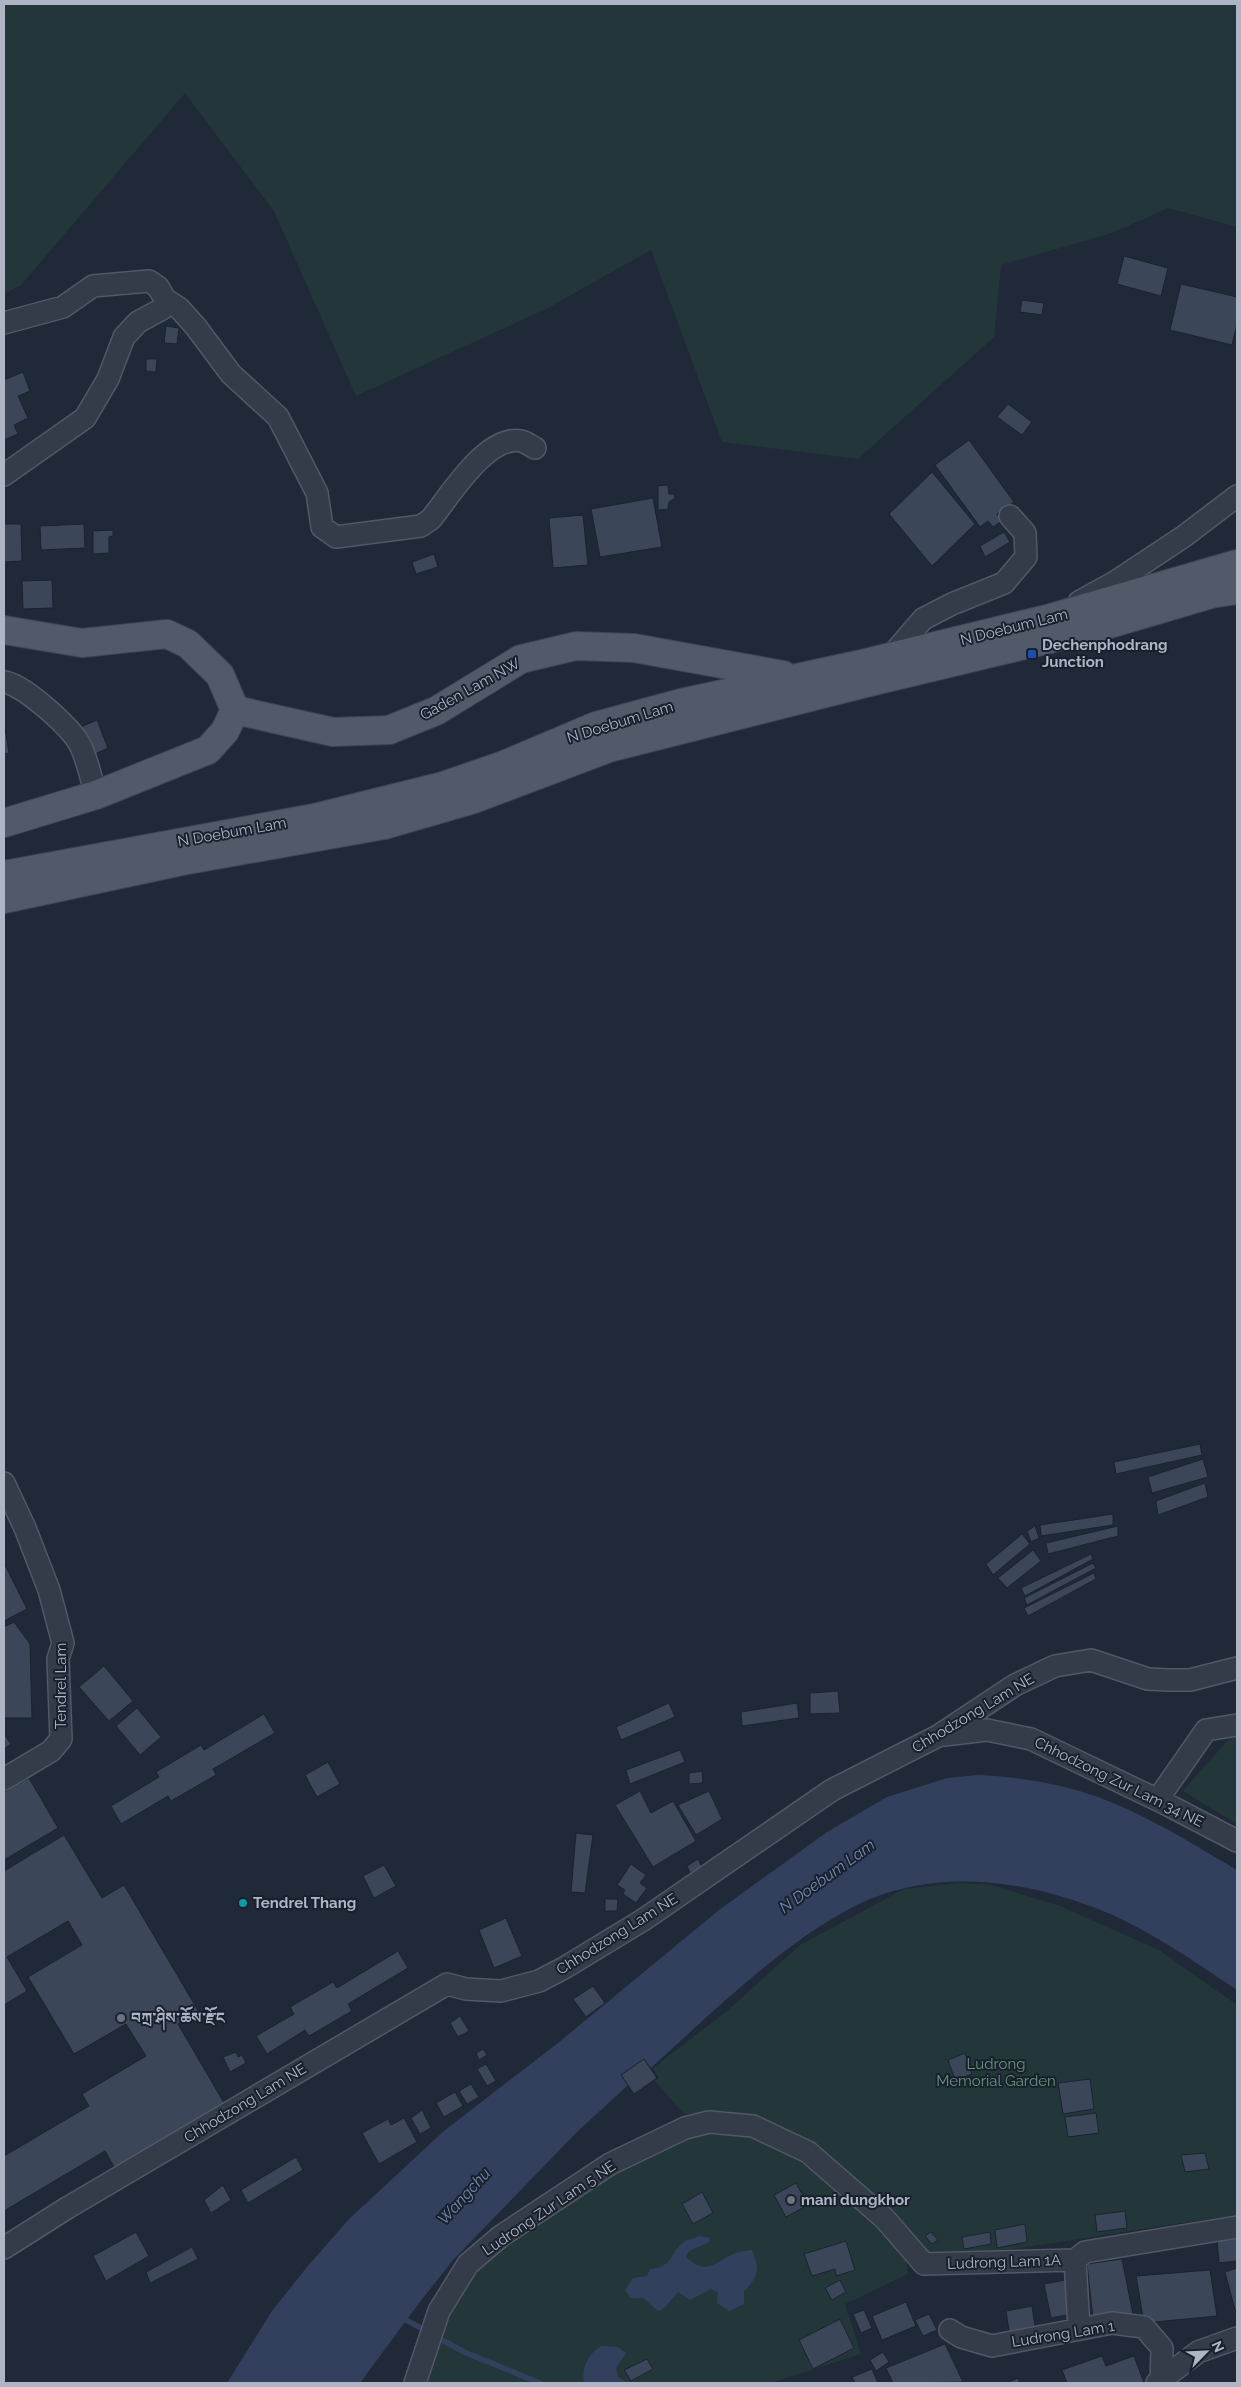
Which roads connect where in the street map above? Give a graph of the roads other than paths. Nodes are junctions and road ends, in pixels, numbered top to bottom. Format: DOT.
graph roads {
  1 [pos="164,299"];
  2 [pos="4,323"];
  3 [pos="535,448"];
  4 [pos="4,474"];
  5 [pos="1237,496"];
  6 [pos="1010,516"];
  7 [pos="1237,564"];
  8 [pos="1237,590"];
  9 [pos="1051,618"];
  10 [pos="4,630"];
  11 [pos="892,655"];
  12 [pos="796,677"];
  13 [pos="4,682"];
  14 [pos="235,710"];
  15 [pos="96,795"];
  16 [pos="4,823"];
  17 [pos="4,874"];
  18 [pos="4,899"];
  19 [pos="4,1483"];
  20 [pos="1237,1668"];
  21 [pos="1237,1725"];
  22 [pos="938,1736"];
  23 [pos="4,1779"];
  24 [pos="1158,1800"];
  25 [pos="1237,1841"];
  26 [pos="1237,2227"];
  27 [pos="4,2248"];
  28 [pos="921,2260"];
  29 [pos="1075,2260"];
  30 [pos="1079,2328"];
  31 [pos="950,2330"];
  32 [pos="1237,2338"];
  33 [pos="1159,2382"];
  34 [pos="414,2383"];
  1 -- 2 [label="street"];
  1 -- 3 [label="street"];
  1 -- 4 [label="street"];
  5 -- 9 [label="street"];
  6 -- 11 [label="street"];
  7 -- 9 [label="main road, N Doebum Lam"];
  8 -- 18 [label="main road, N Doebum Lam"];
  9 -- 11 [label="main road, N Doebum Lam"];
  10 -- 14 [label="main road"];
  11 -- 12 [label="main road, N Doebum Lam"];
  12 -- 14 [label="main road, Gaden Lam NW"];
  12 -- 17 [label="main road, N Doebum Lam"];
  13 -- 15 [label="street"];
  14 -- 15 [label="main road"];
  15 -- 16 [label="main road"];
  19 -- 23 [label="street, Tendrel Lam"];
  20 -- 22 [label="street, Chhodzong Lam NE"];
  21 -- 24 [label="street"];
  22 -- 24 [label="street, Chhodzong Zur Lam 34 NE"];
  22 -- 27 [label="street, Chhodzong Lam NE"];
  24 -- 25 [label="street, Chhodzong Zur Lam 34 NE"];
  26 -- 29 [label="street"];
  28 -- 29 [label="street, Ludrong Lam 1A"];
  28 -- 34 [label="street, Ludrong Zur Lam 5 NE"];
  29 -- 30 [label="street, Ludrong Lam 1A"];
  30 -- 31 [label="street, Ludrong Lam 1"];
  30 -- 33 [label="street, Ludrong Lam 1"];
  32 -- 33 [label="street"];
}
